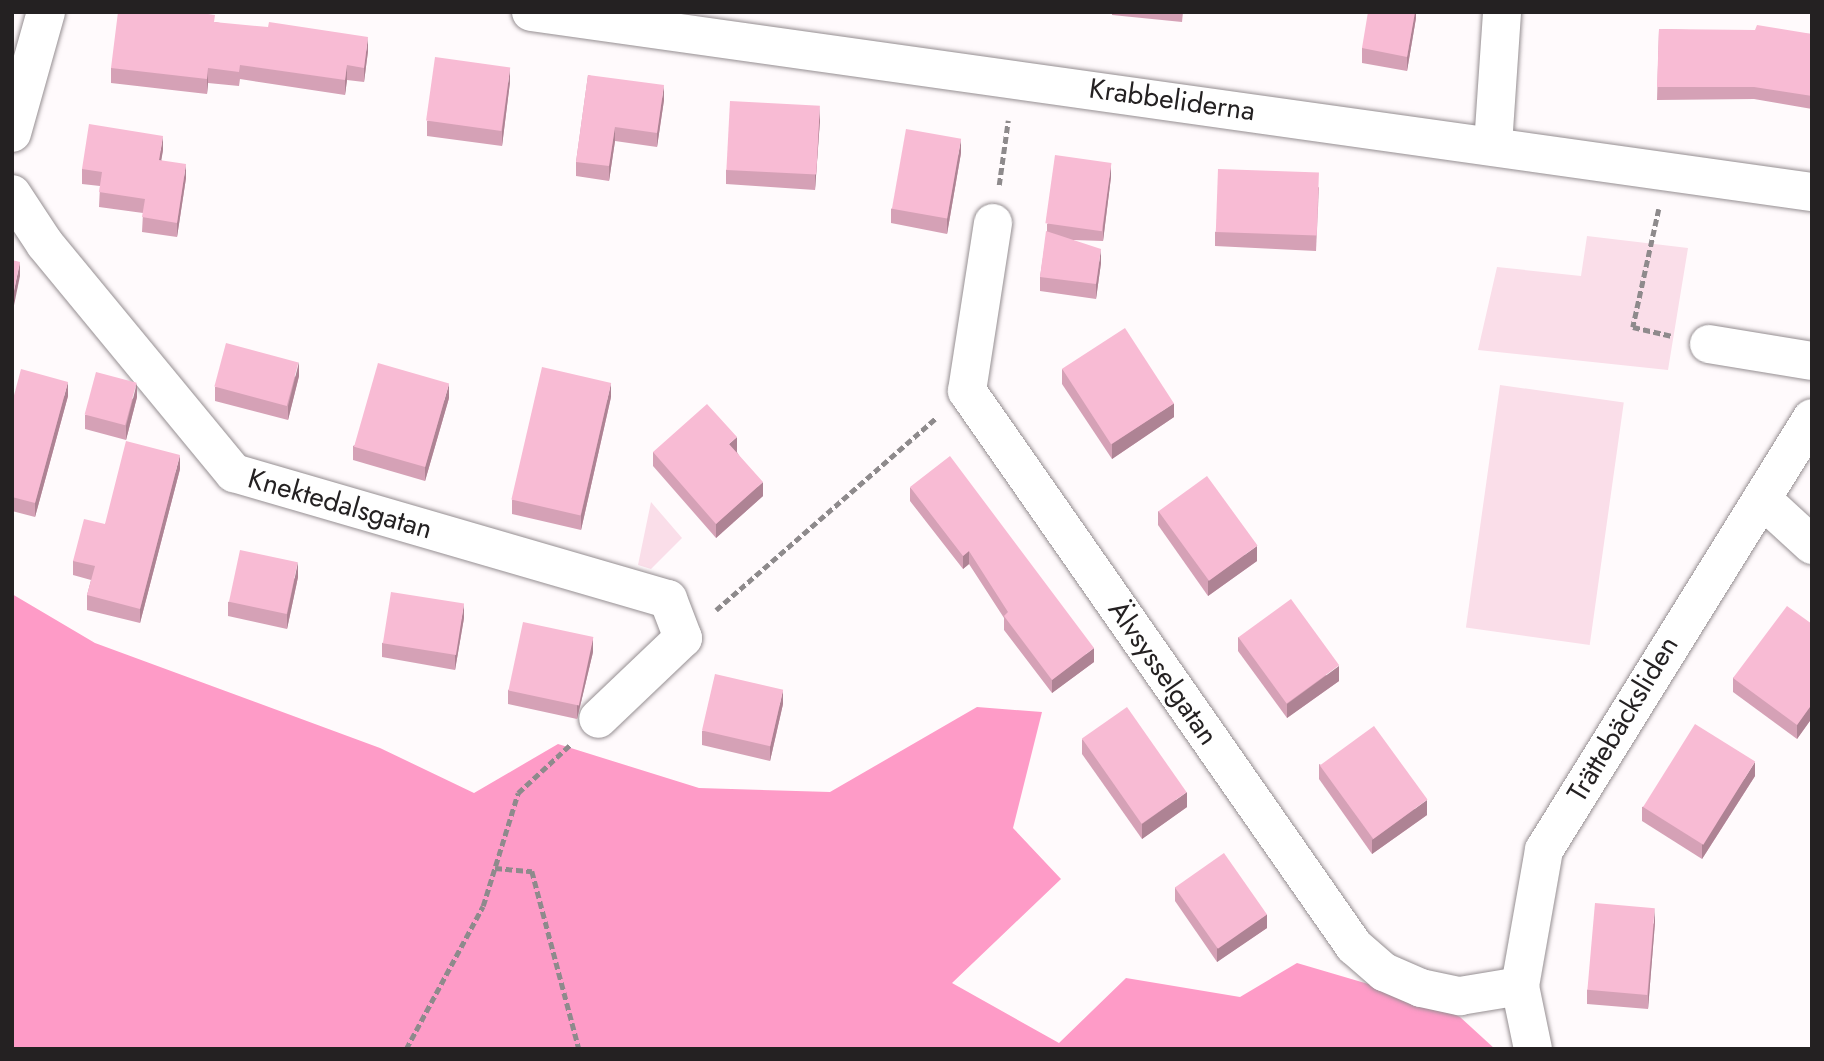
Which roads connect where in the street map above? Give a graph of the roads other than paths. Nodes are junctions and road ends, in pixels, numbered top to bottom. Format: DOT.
graph roads {
  1 [pos="46,12"];
  2 [pos="531,12"];
  3 [pos="1502,12"];
  4 [pos="762,27"];
  5 [pos="12,133"];
  6 [pos="1493,145"];
  7 [pos="1812,192"];
  8 [pos="12,194"];
  9 [pos="993,223"];
  10 [pos="1709,344"];
  11 [pos="1812,361"];
  12 [pos="1812,418"];
  13 [pos="1762,499"];
  14 [pos="1812,545"];
  15 [pos="598,719"];
  16 [pos="1520,986"];
  17 [pos="1533,1049"];
  1 -- 5 [label="street"];
  2 -- 4 [label="street, Krabbeliderna"];
  3 -- 6 [label="street"];
  4 -- 6 [label="street, Krabbeliderna"];
  6 -- 7 [label="street, Krabbeliderna"];
  8 -- 15 [label="street, Knektedalsgatan"];
  9 -- 16 [label="street, Älvsysselgatan"];
  10 -- 11 [label="street"];
  12 -- 13 [label="street, Trättebäcksliden"];
  13 -- 14 [label="street"];
  13 -- 16 [label="street, Trättebäcksliden"];
  16 -- 17 [label="street, Trättebäcksliden"];
}
